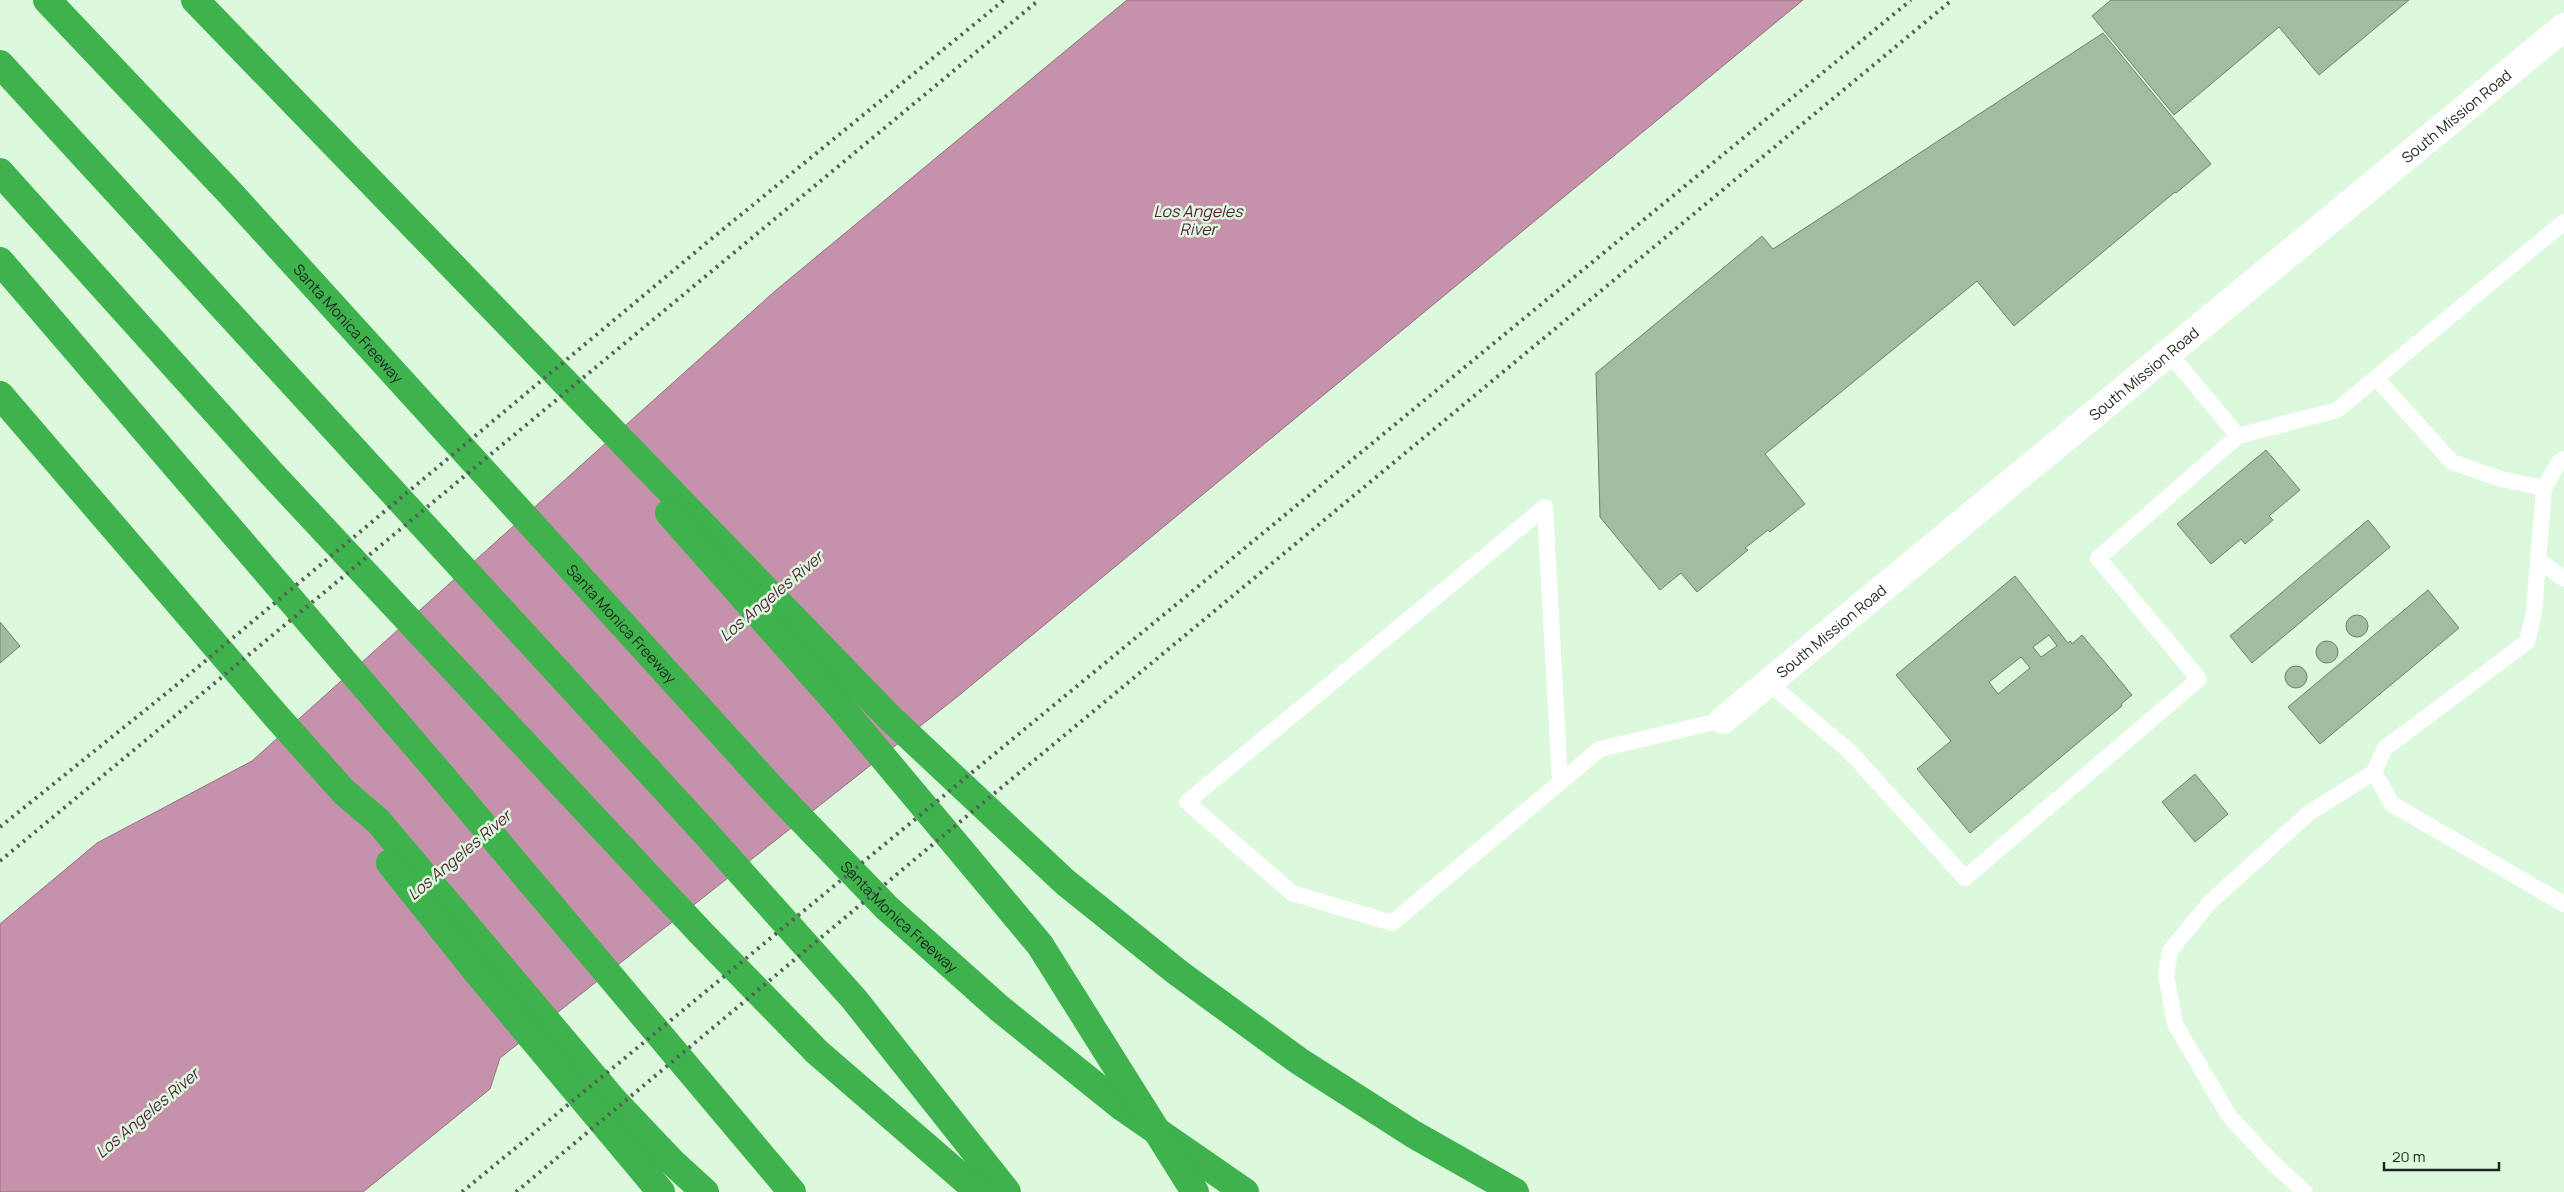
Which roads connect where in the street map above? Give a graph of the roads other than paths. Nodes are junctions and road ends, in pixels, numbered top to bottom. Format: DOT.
graph roads {
  1 [pos="47,0"];
  2 [pos="196,0"];
  3 [pos="2564,27"];
  4 [pos="0,64"];
  5 [pos="0,172"];
  6 [pos="400,210"];
  7 [pos="2564,222"];
  8 [pos="0,261"];
  9 [pos="2169,353"];
  10 [pos="2376,378"];
  11 [pos="0,395"];
  12 [pos="2238,436"];
  13 [pos="2564,459"];
  14 [pos="2544,488"];
  15 [pos="2539,560"];
  16 [pos="2564,579"];
  17 [pos="1768,683"];
  18 [pos="1723,720"];
  19 [pos="2374,772"];
  20 [pos="1560,782"];
  21 [pos="344,792"];
  22 [pos="2564,904"];
  23 [pos="661,1192"];
  24 [pos="705,1192"];
  25 [pos="792,1192"];
  26 [pos="979,1192"];
  27 [pos="1007,1192"];
  28 [pos="1195,1192"];
  29 [pos="1246,1192"];
  30 [pos="1515,1192"];
  31 [pos="2305,1192"];
  1 -- 29 [label="highway, Santa Monica Freeway"];
  2 -- 6 [label="highway"];
  3 -- 9 [label="street, South Mission Road"];
  4 -- 27 [label="highway"];
  5 -- 26 [label="highway"];
  6 -- 28 [label="highway"];
  6 -- 30 [label="highway"];
  7 -- 10 [label="lane"];
  8 -- 25 [label="highway"];
  9 -- 12 [label="lane"];
  9 -- 17 [label="street, South Mission Road"];
  10 -- 12 [label="lane"];
  10 -- 14 [label="lane"];
  11 -- 21 [label="highway"];
  12 -- 17 [label="lane"];
  13 -- 14 [label="lane"];
  14 -- 15 [label="lane"];
  15 -- 16 [label="lane"];
  15 -- 19 [label="lane"];
  17 -- 18 [label="street, South Mission Road"];
  18 -- 20 [label="lane"];
  19 -- 22 [label="lane"];
  19 -- 31 [label="lane"];
  20 -- 20 [label="lane"];
  21 -- 23 [label="highway"];
  21 -- 24 [label="highway"];
}
